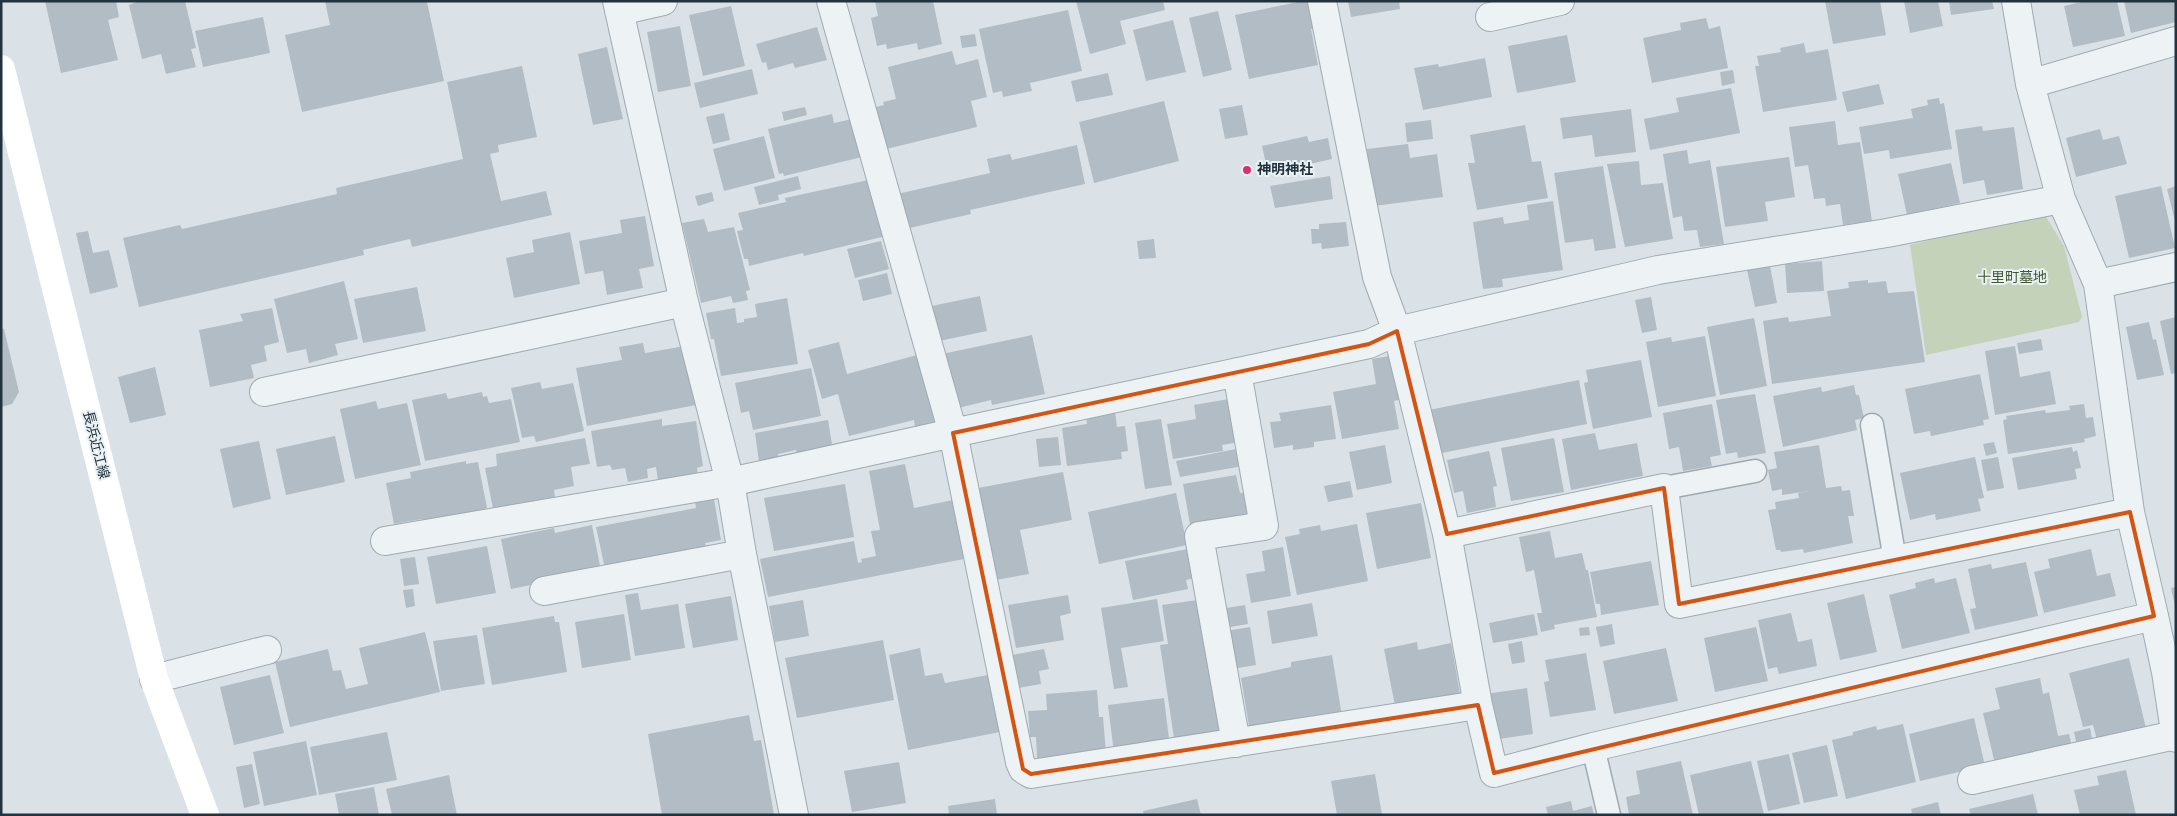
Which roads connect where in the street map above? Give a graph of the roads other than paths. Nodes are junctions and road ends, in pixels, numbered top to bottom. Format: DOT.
graph roads {
  1 [pos="664,1"];
  2 [pos="831,1"];
  3 [pos="1322,1"];
  4 [pos="1560,1"];
  5 [pos="2016,1"];
  6 [pos="618,6"];
  7 [pos="1490,16"];
  8 [pos="2176,41"];
  9 [pos="1,70"];
  10 [pos="2030,84"];
  11 [pos="2061,199"];
  12 [pos="2176,267"];
  13 [pos="2098,284"];
  14 [pos="684,302"];
  15 [pos="1397,331"];
  16 [pos="1237,372"];
  17 [pos="264,392"];
  18 [pos="1872,425"];
  19 [pos="953,433"];
  20 [pos="1755,471"];
  21 [pos="730,482"];
  22 [pos="1664,488"];
  23 [pos="2130,512"];
  24 [pos="1447,534"];
  25 [pos="385,541"];
  26 [pos="742,554"];
  27 [pos="1895,560"];
  28 [pos="544,591"];
  29 [pos="2154,616"];
  30 [pos="266,650"];
  31 [pos="2171,671"];
  32 [pos="154,679"];
  33 [pos="1478,705"];
  34 [pos="2175,736"];
  35 [pos="1236,743"];
  36 [pos="1593,747"];
  37 [pos="1972,780"];
  38 [pos="205,815"];
  39 [pos="794,815"];
  40 [pos="1609,815"];
  1 -- 6 [label="street"];
  2 -- 19 [label="street"];
  3 -- 15 [label="street"];
  4 -- 7 [label="street"];
  5 -- 10 [label="street"];
  6 -- 14 [label="street"];
  8 -- 10 [label="street"];
  9 -- 32 [label="main road, 長浜近江線"];
  10 -- 11 [label="street"];
  11 -- 13 [label="street"];
  11 -- 15 [label="street"];
  12 -- 13 [label="street"];
  13 -- 23 [label="street"];
  14 -- 17 [label="street"];
  14 -- 21 [label="street"];
  15 -- 16 [label="street"];
  15 -- 24 [label="street"];
  16 -- 19 [label="street"];
  16 -- 35 [label="street"];
  18 -- 27 [label="lane"];
  19 -- 21 [label="street"];
  19 -- 35 [label="street"];
  20 -- 22 [label="lane"];
  21 -- 25 [label="street"];
  21 -- 26 [label="street"];
  22 -- 24 [label="street"];
  22 -- 27 [label="street"];
  23 -- 27 [label="street"];
  23 -- 29 [label="street"];
  24 -- 33 [label="street"];
  26 -- 28 [label="street"];
  26 -- 39 [label="street"];
  29 -- 31 [label="street"];
  29 -- 36 [label="street"];
  30 -- 32 [label="street"];
  31 -- 34 [label="street"];
  32 -- 38 [label="main road, 長浜近江線"];
  33 -- 35 [label="street"];
  33 -- 36 [label="street"];
  34 -- 37 [label="street"];
  36 -- 40 [label="lane"];
}
